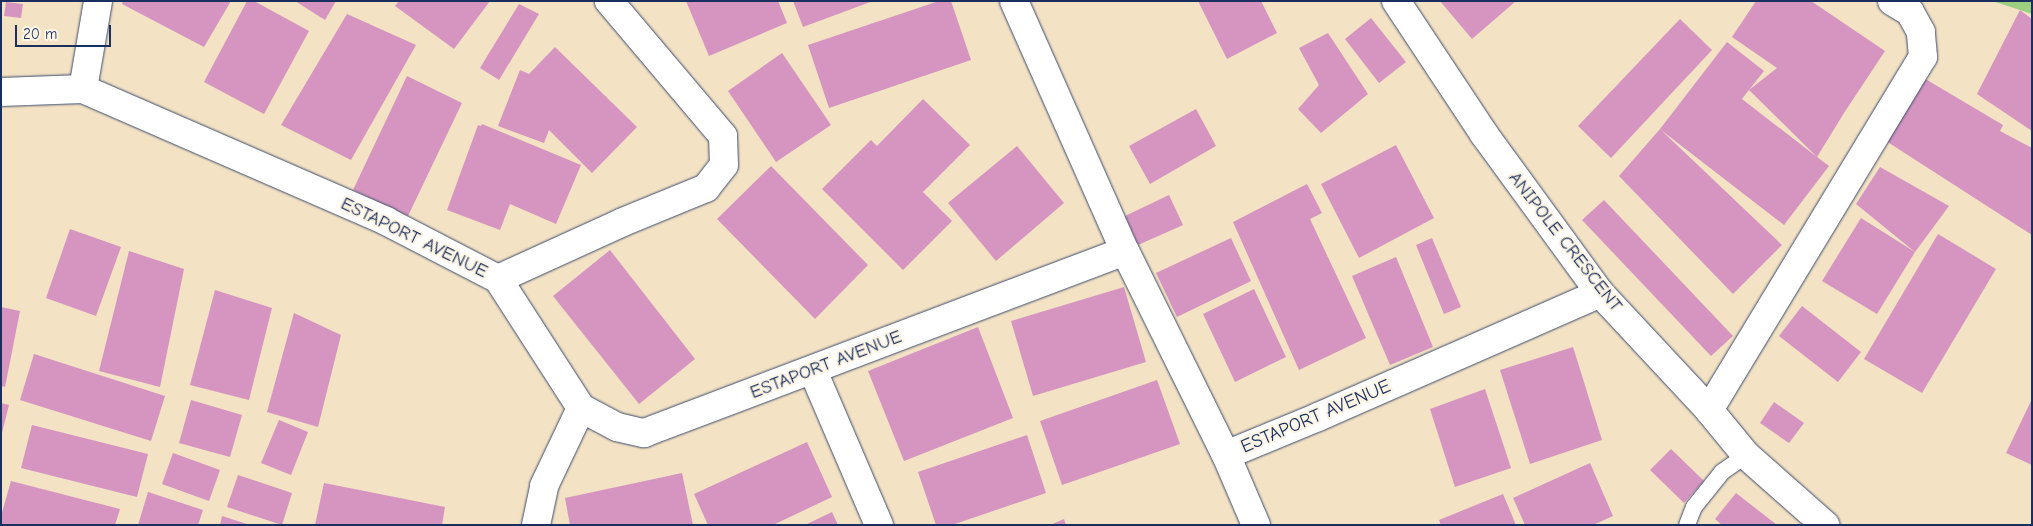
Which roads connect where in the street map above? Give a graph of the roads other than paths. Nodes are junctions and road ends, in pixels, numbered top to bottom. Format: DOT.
graph roads {
  1 [pos="98,1"];
  2 [pos="609,1"];
  3 [pos="1014,1"];
  4 [pos="1396,1"];
  5 [pos="1892,1"];
  6 [pos="83,89"];
  7 [pos="1,92"];
  8 [pos="1125,251"];
  9 [pos="498,279"];
  10 [pos="1600,292"];
  11 [pos="812,371"];
  12 [pos="581,408"];
  13 [pos="1710,410"];
  14 [pos="1226,455"];
  15 [pos="1746,455"];
  16 [pos="536,525"];
  17 [pos="879,525"];
  18 [pos="1256,525"];
  19 [pos="1688,525"];
  20 [pos="1825,525"];
  1 -- 6 [label="street"];
  2 -- 9 [label="street"];
  3 -- 8 [label="street"];
  4 -- 10 [label="street, ANIPOLE CRESCENT"];
  5 -- 13 [label="street"];
  6 -- 7 [label="street, ESTAPORT AVENUE"];
  6 -- 9 [label="street, ESTAPORT AVENUE"];
  8 -- 11 [label="street, ESTAPORT AVENUE"];
  8 -- 14 [label="street, ESTAPORT AVENUE"];
  9 -- 12 [label="street, ESTAPORT AVENUE"];
  10 -- 13 [label="street, ANIPOLE CRESCENT"];
  10 -- 14 [label="street, ESTAPORT AVENUE"];
  11 -- 12 [label="street, ESTAPORT AVENUE"];
  11 -- 17 [label="street"];
  12 -- 16 [label="street"];
  13 -- 15 [label="street, ANIPOLE CRESCENT"];
  14 -- 18 [label="street"];
  15 -- 19 [label="lane"];
  15 -- 20 [label="street, ANIPOLE CRESCENT"];
}
